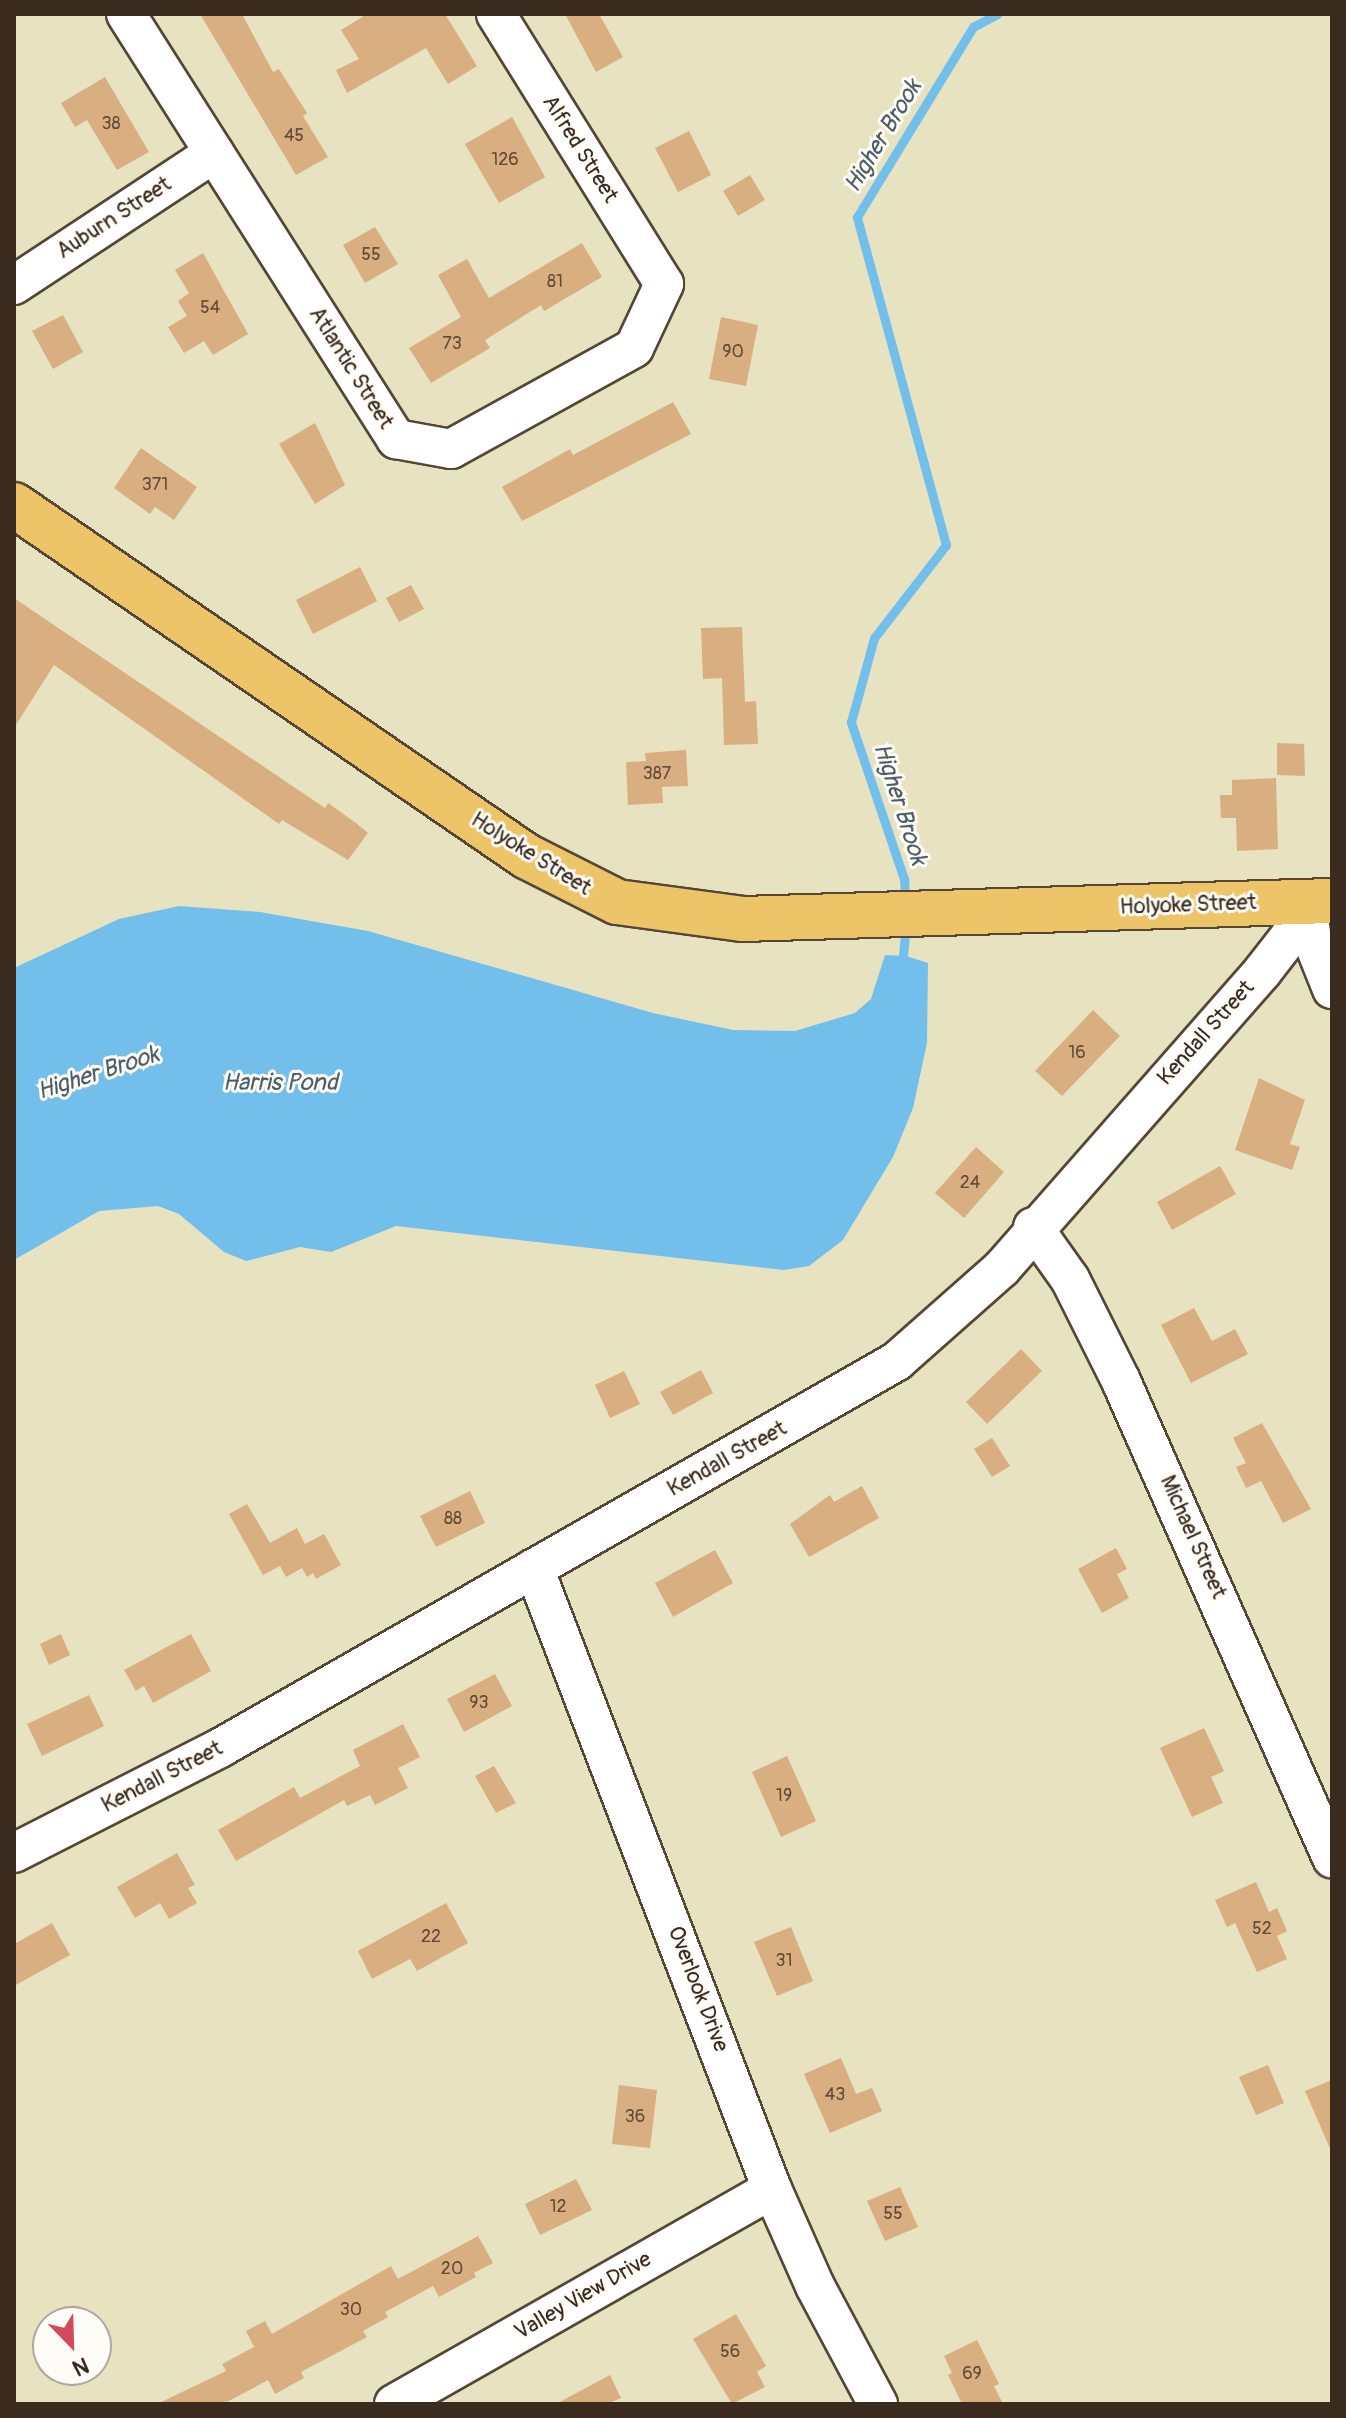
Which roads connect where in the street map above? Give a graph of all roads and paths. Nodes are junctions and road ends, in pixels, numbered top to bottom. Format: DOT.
graph roads {
  1 [pos="126,14"];
  2 [pos="496,14"];
  3 [pos="214,153"];
  4 [pos="664,284"];
  5 [pos="14,285"];
  6 [pos="14,505"];
  7 [pos="1319,901"];
  8 [pos="1332,989"];
  9 [pos="1033,1227"];
  10 [pos="534,1568"];
  11 [pos="14,1853"];
  12 [pos="1332,1858"];
  13 [pos="772,2189"];
  14 [pos="394,2404"];
  15 [pos="878,2404"];
  1 -- 3 [label="street, Atlantic Street"];
  2 -- 4 [label="street, Alfred Street"];
  3 -- 4 [label="street, Atlantic Street"];
  3 -- 5 [label="street, Auburn Street"];
  6 -- 7 [label="main road, Holyoke Street"];
  7 -- 8 [label="street"];
  7 -- 9 [label="street, Kendall Street"];
  9 -- 10 [label="street, Kendall Street"];
  9 -- 12 [label="street, Michael Street"];
  10 -- 11 [label="street, Kendall Street"];
  10 -- 13 [label="street, Overlook Drive"];
  13 -- 14 [label="street, Valley View Drive"];
  13 -- 15 [label="street, Overlook Drive"];
}
